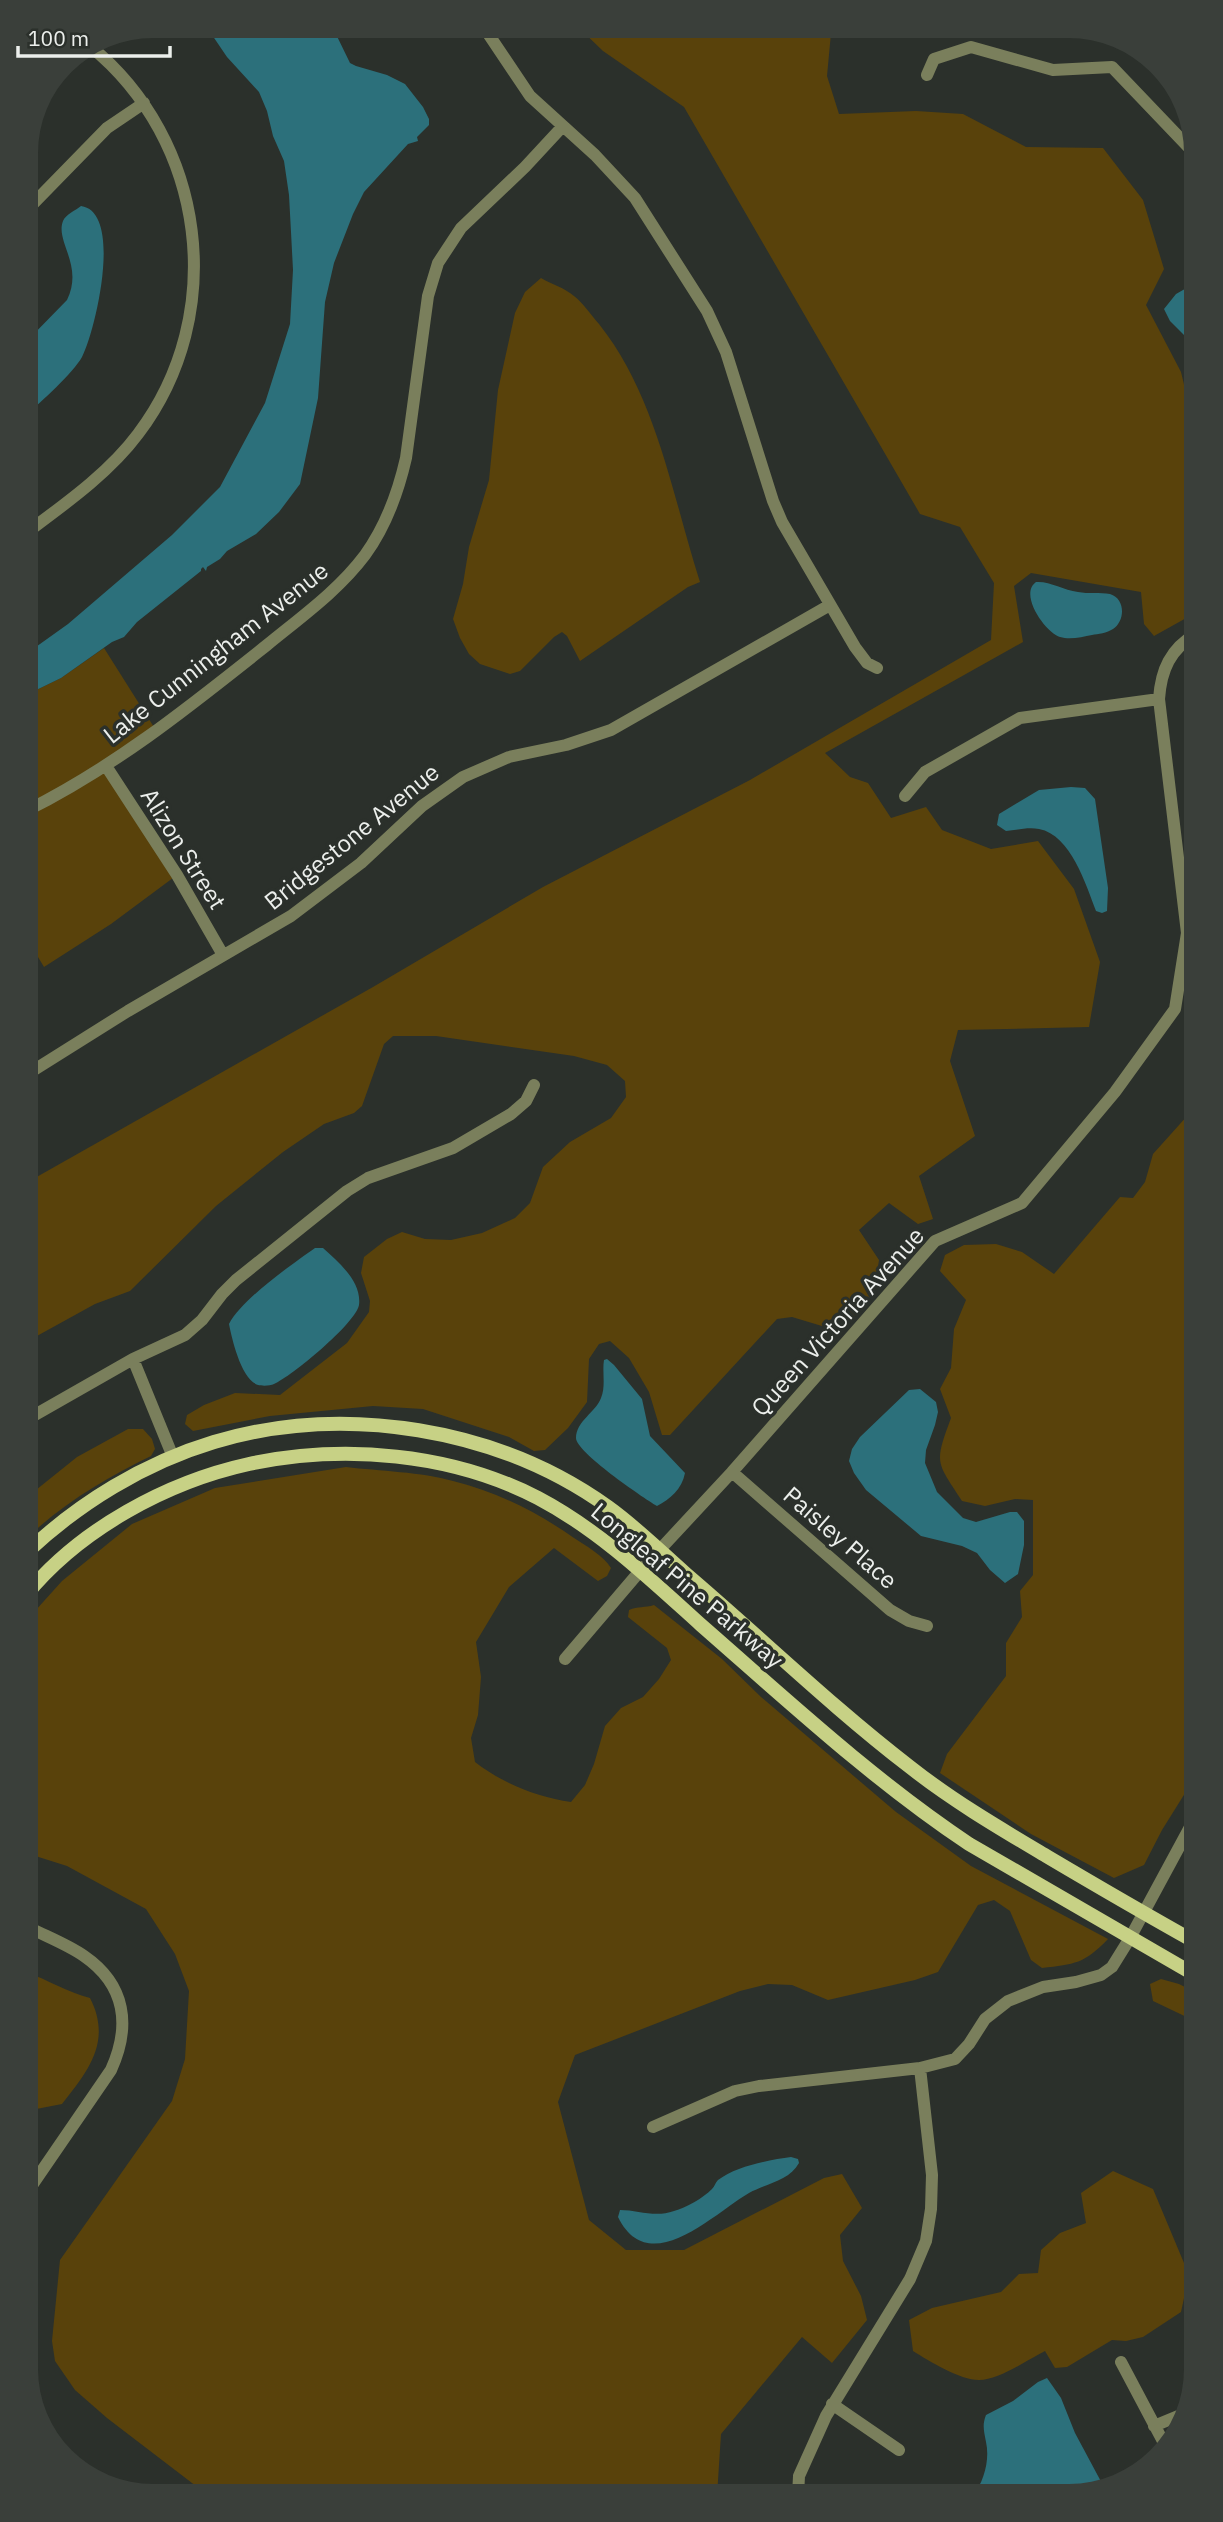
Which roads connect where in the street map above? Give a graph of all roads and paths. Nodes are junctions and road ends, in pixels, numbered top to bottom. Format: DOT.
graph roads {
  1 [pos="491,38"];
  2 [pos="98,53"];
  3 [pos="927,75"];
  4 [pos="144,103"];
  5 [pos="563,126"];
  6 [pos="1183,141"];
  7 [pos="39,198"];
  8 [pos="39,523"];
  9 [pos="830,604"];
  10 [pos="1184,643"];
  11 [pos="877,668"];
  12 [pos="1159,699"];
  13 [pos="106,766"];
  14 [pos="905,796"];
  15 [pos="39,804"];
  16 [pos="1184,908"];
  17 [pos="1184,952"];
  18 [pos="223,955"];
  19 [pos="39,1067"];
  20 [pos="534,1085"];
  21 [pos="133,1359"];
  22 [pos="38,1411"];
  23 [pos="173,1457"];
  24 [pos="732,1472"];
  25 [pos="38,1542"];
  26 [pos="659,1550"];
  27 [pos="640,1571"];
  28 [pos="38,1583"];
  29 [pos="928,1626"];
  30 [pos="565,1659"];
  31 [pos="1184,1837"];
  32 [pos="1142,1912"];
  33 [pos="38,1932"];
  34 [pos="1184,1936"];
  35 [pos="1130,1938"];
  36 [pos="1184,1969"];
  37 [pos="920,2068"];
  38 [pos="653,2127"];
  39 [pos="38,2176"];
  40 [pos="1121,2362"];
  41 [pos="832,2404"];
  42 [pos="1173,2418"];
  43 [pos="1154,2426"];
  44 [pos="1161,2438"];
  45 [pos="899,2450"];
  46 [pos="799,2484"];
  1 -- 5 [label="street"];
  2 -- 4 [label="street"];
  3 -- 6 [label="street"];
  4 -- 7 [label="street"];
  4 -- 8 [label="street"];
  5 -- 9 [label="street"];
  5 -- 13 [label="street, Lake Cunningham Avenue"];
  9 -- 11 [label="street"];
  9 -- 18 [label="street, Bridgestone Avenue"];
  10 -- 12 [label="street, Queen Victoria Avenue"];
  12 -- 14 [label="street"];
  12 -- 16 [label="street, Queen Victoria Avenue"];
  13 -- 15 [label="street, Lake Cunningham Avenue"];
  13 -- 18 [label="street, Alizon Street"];
  17 -- 24 [label="street, Queen Victoria Avenue"];
  18 -- 19 [label="street, Bridgestone Avenue"];
  20 -- 21 [label="street"];
  21 -- 22 [label="street"];
  21 -- 23 [label="street"];
  23 -- 25 [label="main road, Longleaf Pine Parkway"];
  23 -- 26 [label="main road, Longleaf Pine Parkway"];
  24 -- 26 [label="street, Queen Victoria Avenue"];
  24 -- 29 [label="street, Paisley Place"];
  26 -- 27 [label="street, Queen Victoria Avenue"];
  26 -- 32 [label="main road, Longleaf Pine Parkway"];
  27 -- 28 [label="main road, Longleaf Pine Parkway"];
  27 -- 30 [label="street, Queen Victoria Avenue"];
  27 -- 35 [label="main road, Longleaf Pine Parkway"];
  31 -- 32 [label="street"];
  32 -- 34 [label="main road, Longleaf Pine Parkway"];
  32 -- 35 [label="street"];
  33 -- 39 [label="street"];
  35 -- 36 [label="main road, Longleaf Pine Parkway"];
  35 -- 37 [label="street"];
  37 -- 38 [label="street"];
  37 -- 41 [label="street"];
  40 -- 43 [label="street"];
  41 -- 45 [label="street"];
  41 -- 46 [label="street"];
  42 -- 43 [label="street"];
  43 -- 44 [label="street"];
}
